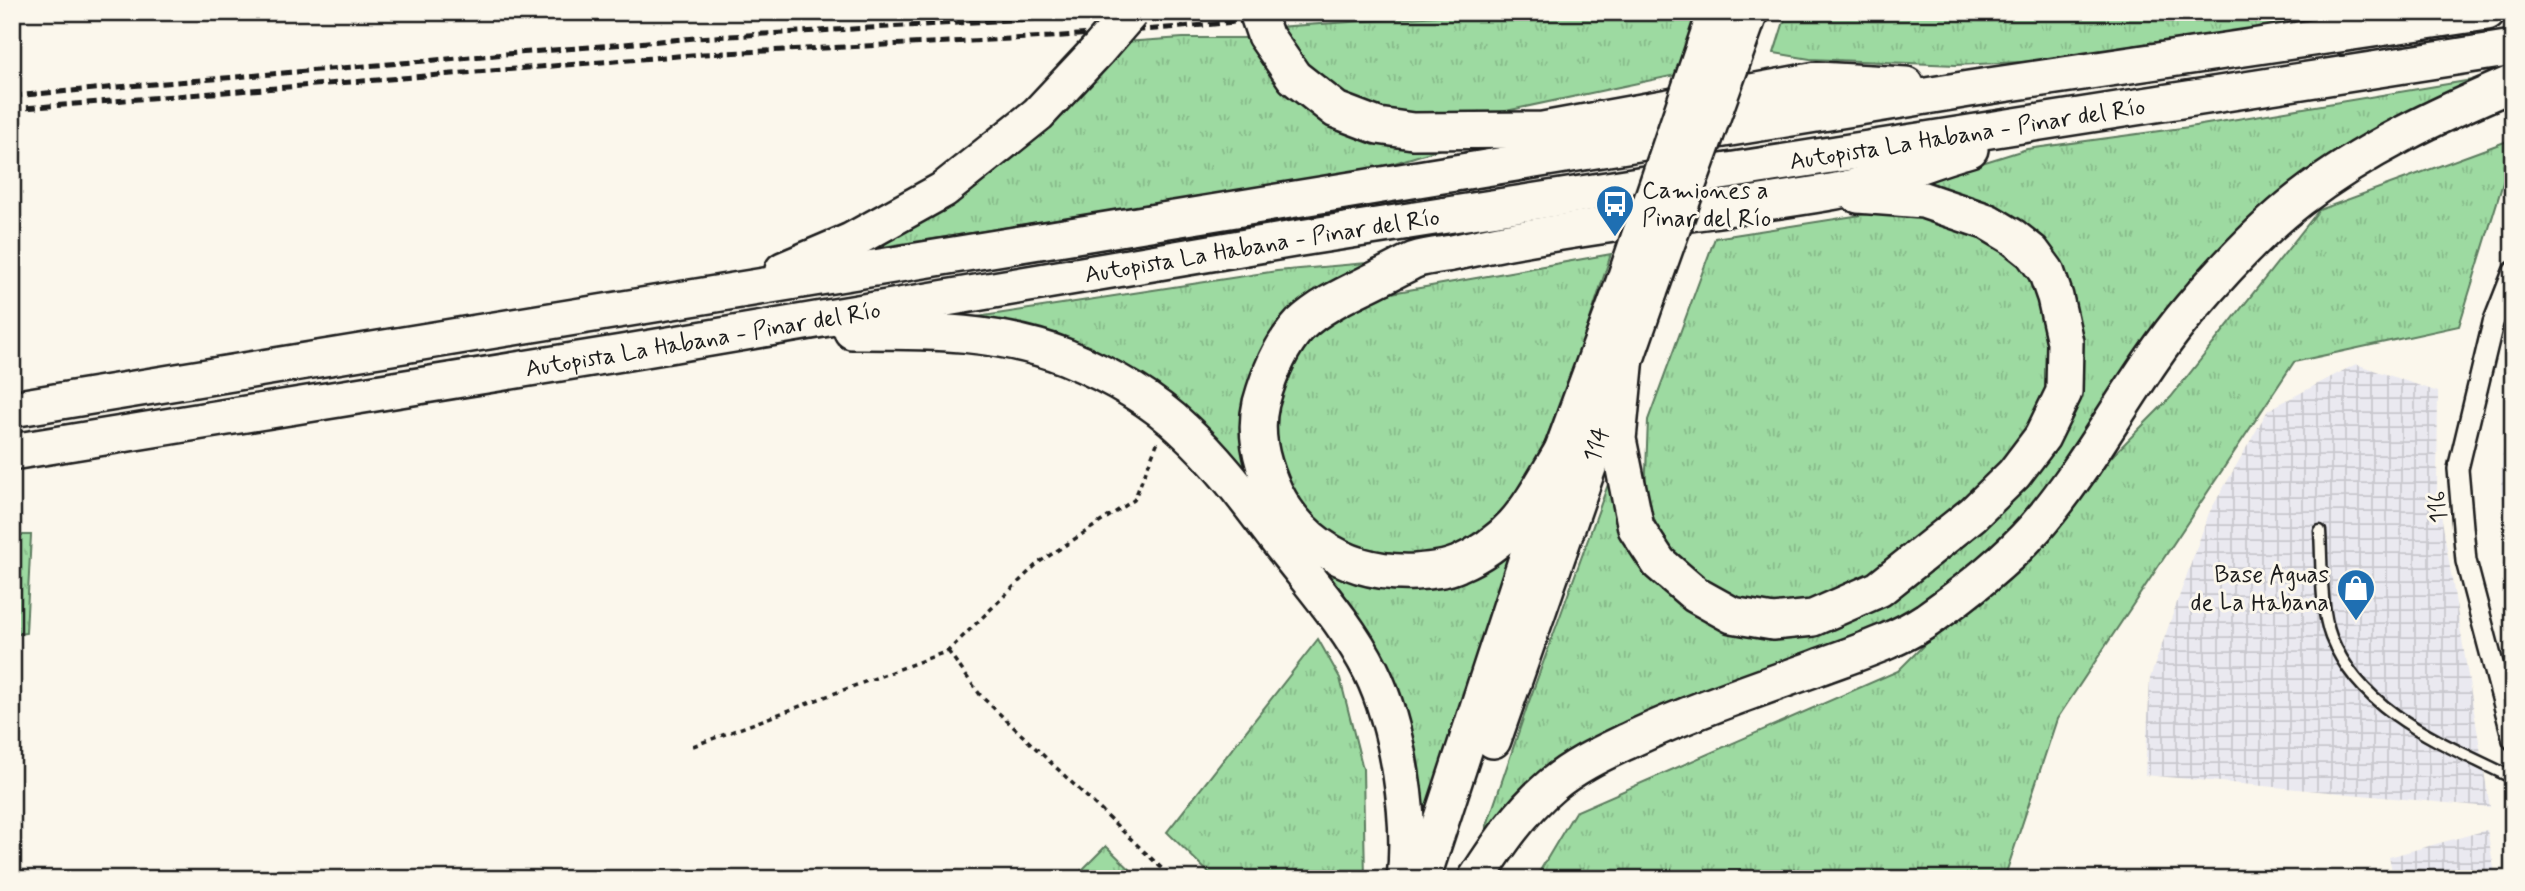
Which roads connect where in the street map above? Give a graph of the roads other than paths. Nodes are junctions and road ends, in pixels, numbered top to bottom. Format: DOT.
graph roads {
  1 [pos="1131,12"];
  2 [pos="1716,12"];
  3 [pos="1750,12"];
  4 [pos="2487,12"];
  5 [pos="1261,24"];
  6 [pos="2513,48"];
  7 [pos="2513,83"];
  8 [pos="1969,89"];
  9 [pos="2127,107"];
  10 [pos="1543,130"];
  11 [pos="1477,169"];
  12 [pos="1830,192"];
  13 [pos="1294,239"];
  14 [pos="1516,240"];
  15 [pos="2513,272"];
  16 [pos="1636,289"];
  17 [pos="722,295"];
  18 [pos="765,330"];
  19 [pos="1626,356"];
  20 [pos="12,409"];
  21 [pos="1562,451"];
  22 [pos="12,452"];
  23 [pos="2320,531"];
  24 [pos="2513,740"];
  25 [pos="2513,778"];
  26 [pos="1405,879"];
  27 [pos="1422,879"];
  28 [pos="1445,879"];
  29 [pos="1476,879"];
  1 -- 17 [label="highway, bridge"];
  2 -- 16 [label="highway, 114, bridge"];
  3 -- 16 [label="highway, 114, bridge"];
  4 -- 8 [label="highway, Autopista La Habana - Pinar del Río"];
  5 -- 10 [label="highway"];
  6 -- 9 [label="highway, Autopista La Habana - Pinar del Río"];
  7 -- 29 [label="highway"];
  8 -- 10 [label="highway"];
  8 -- 11 [label="highway, Autopista La Habana - Pinar del Río"];
  9 -- 12 [label="highway"];
  9 -- 13 [label="highway, Autopista La Habana - Pinar del Río"];
  10 -- 11 [label="highway"];
  11 -- 17 [label="highway, Autopista La Habana - Pinar del Río"];
  12 -- 14 [label="highway"];
  12 -- 19 [label="highway"];
  13 -- 14 [label="highway"];
  13 -- 18 [label="highway, Autopista La Habana - Pinar del Río"];
  14 -- 21 [label="highway"];
  15 -- 24 [label="street, 116"];
  16 -- 19 [label="highway, 114"];
  16 -- 21 [label="highway, 114"];
  17 -- 20 [label="highway, Autopista La Habana - Pinar del Río"];
  18 -- 22 [label="highway, Autopista La Habana - Pinar del Río"];
  18 -- 26 [label="highway"];
  19 -- 28 [label="highway, 114"];
  21 -- 27 [label="highway, 114"];
  23 -- 25 [label="lane"];
}
